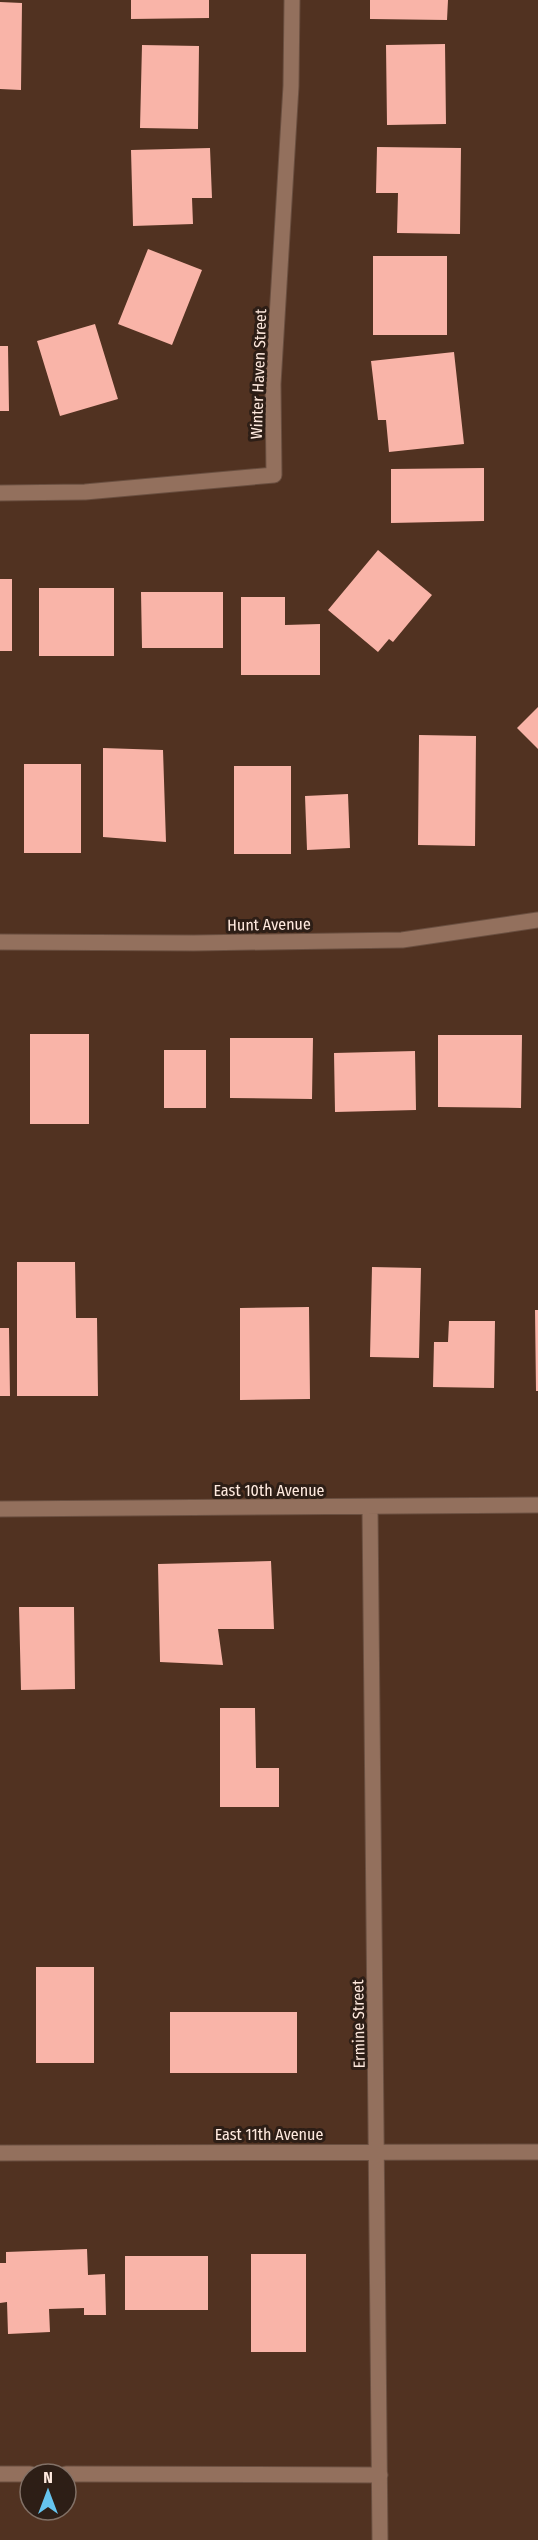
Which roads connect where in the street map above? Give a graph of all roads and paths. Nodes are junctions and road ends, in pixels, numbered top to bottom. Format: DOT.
graph roads {
  1 [pos="292,0"];
  2 [pos="0,493"];
  3 [pos="538,920"];
  4 [pos="0,942"];
  5 [pos="538,1505"];
  6 [pos="370,1508"];
  7 [pos="0,1509"];
  8 [pos="378,2151"];
  9 [pos="538,2152"];
  10 [pos="0,2153"];
  11 [pos="0,2474"];
  12 [pos="18,2474"];
  13 [pos="78,2474"];
  14 [pos="380,2475"];
  15 [pos="380,2540"];
  1 -- 2 [label="street, Winter Haven Street"];
  3 -- 4 [label="street, Hunt Avenue"];
  5 -- 6 [label="street, East 10th Avenue"];
  6 -- 7 [label="street, East 10th Avenue"];
  6 -- 8 [label="street, Ermine Street"];
  8 -- 9 [label="street, East 11th Avenue"];
  8 -- 10 [label="street, East 11th Avenue"];
  8 -- 14 [label="street, Ermine Street"];
  11 -- 12 [label="street"];
  13 -- 14 [label="street"];
  14 -- 15 [label="street, Ermine Street"];
}
